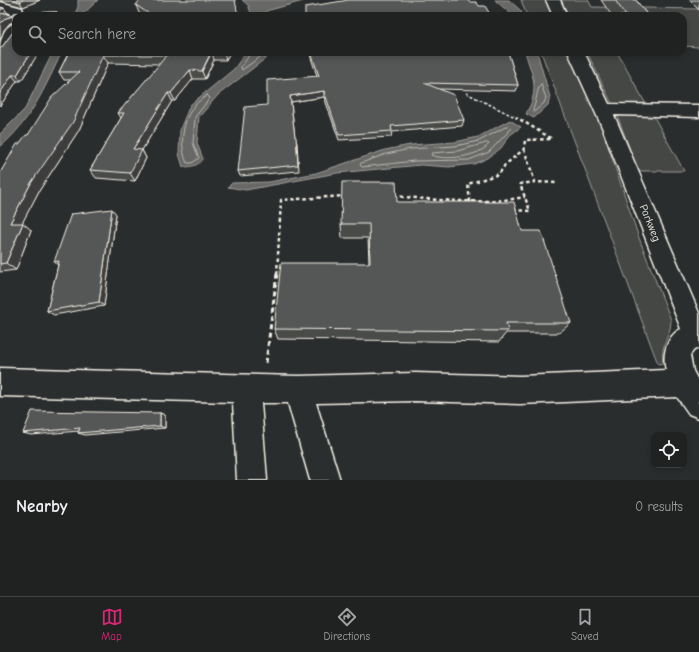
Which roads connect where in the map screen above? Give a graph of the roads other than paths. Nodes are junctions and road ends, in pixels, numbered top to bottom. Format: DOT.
graph roads {
  1 [pos="553,0"];
  2 [pos="0,6"];
  3 [pos="17,12"];
  4 [pos="558,12"];
  5 [pos="12,32"];
  6 [pos="0,49"];
  7 [pos="578,56"];
  8 [pos="602,109"];
  9 [pos="699,111"];
  10 [pos="698,336"];
  11 [pos="0,382"];
  12 [pos="254,390"];
  13 [pos="298,390"];
  14 [pos="691,394"];
  15 [pos="252,480"];
  16 [pos="325,480"];
  1 -- 4 [label="street"];
  2 -- 3 [label="street"];
  5 -- 6 [label="street"];
  7 -- 8 [label="street, Parkweg"];
  8 -- 9 [label="street"];
  8 -- 10 [label="street, Parkweg"];
  10 -- 14 [label="street"];
  11 -- 12 [label="street"];
  12 -- 13 [label="street"];
  12 -- 15 [label="street"];
  13 -- 14 [label="street"];
  13 -- 16 [label="street"];
}
